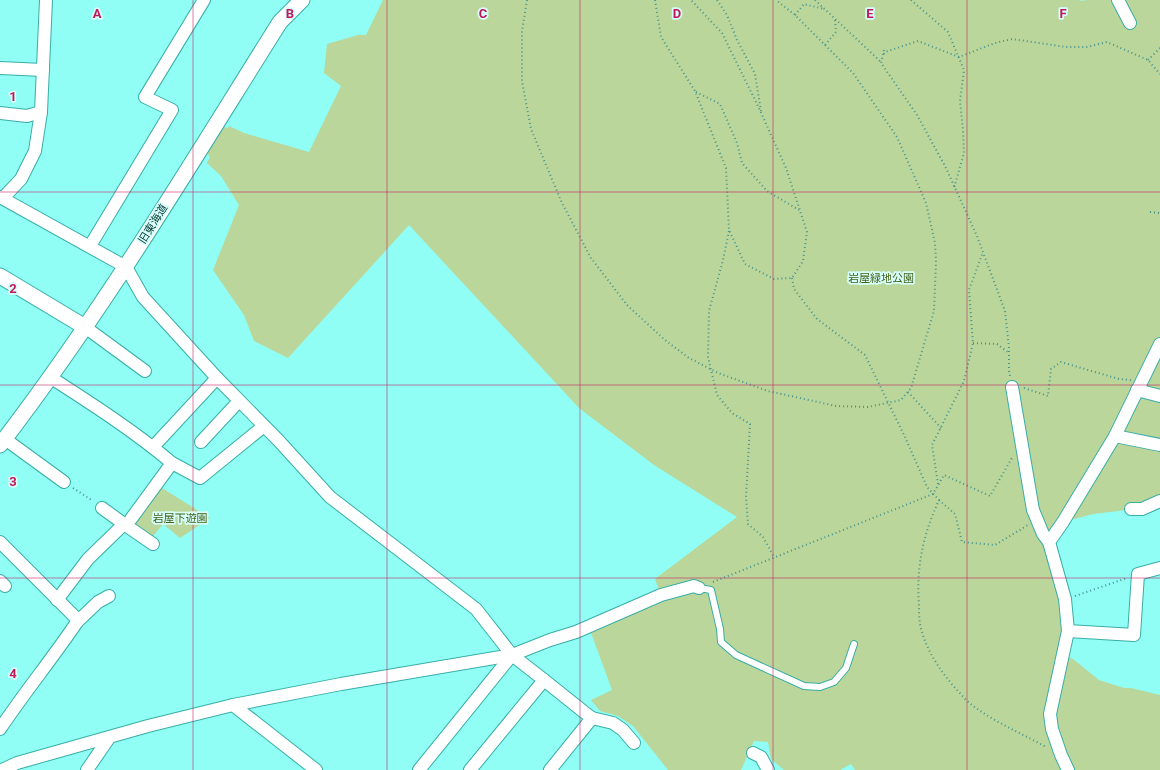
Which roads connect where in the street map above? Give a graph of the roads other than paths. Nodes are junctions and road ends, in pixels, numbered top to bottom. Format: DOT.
graph roads {
  1 [pos="46,0"];
  2 [pos="204,0"];
  3 [pos="302,0"];
  4 [pos="1118,0"];
  5 [pos="1130,23"];
  6 [pos="0,68"];
  7 [pos="43,70"];
  8 [pos="41,112"];
  9 [pos="0,113"];
  10 [pos="2,198"];
  11 [pos="90,246"];
  12 [pos="126,267"];
  13 [pos="0,276"];
  14 [pos="85,327"];
  15 [pos="1159,348"];
  16 [pos="145,371"];
  17 [pos="50,378"];
  18 [pos="217,378"];
  19 [pos="1140,386"];
  20 [pos="1012,387"];
  21 [pos="1160,396"];
  22 [pos="239,401"];
  23 [pos="264,426"];
  24 [pos="1115,436"];
  25 [pos="2,442"];
  26 [pos="200,442"];
  27 [pos="1160,445"];
  28 [pos="153,447"];
  29 [pos="172,463"];
  30 [pos="64,482"];
  31 [pos="1160,501"];
  32 [pos="102,508"];
  33 [pos="1131,509"];
  34 [pos="128,522"];
  35 [pos="0,542"];
  36 [pos="1049,542"];
  37 [pos="153,544"];
  38 [pos="1160,568"];
  39 [pos="699,588"];
  40 [pos="109,596"];
  41 [pos="58,600"];
  42 [pos="77,622"];
  43 [pos="1068,631"];
  44 [pos="854,644"];
  45 [pos="512,655"];
  46 [pos="544,680"];
  47 [pos="233,705"];
  48 [pos="592,718"];
  49 [pos="0,729"];
  50 [pos="108,738"];
  51 [pos="634,743"];
  52 [pos="753,753"];
  53 [pos="2,770"];
  54 [pos="87,770"];
  55 [pos="316,770"];
  56 [pos="419,770"];
  57 [pos="470,770"];
  58 [pos="550,770"];
  59 [pos="768,770"];
  60 [pos="1068,770"];
  1 -- 7 [label="street"];
  2 -- 11 [label="street"];
  3 -- 12 [label="street, 旧東海道"];
  4 -- 5 [label="street"];
  6 -- 7 [label="street"];
  7 -- 8 [label="street"];
  8 -- 9 [label="street"];
  8 -- 10 [label="street"];
  10 -- 11 [label="street"];
  11 -- 12 [label="street"];
  12 -- 14 [label="street, 旧東海道"];
  12 -- 18 [label="street"];
  13 -- 14 [label="street"];
  14 -- 16 [label="street"];
  14 -- 17 [label="street, 旧東海道"];
  15 -- 19 [label="street"];
  17 -- 25 [label="street, 旧東海道"];
  17 -- 28 [label="street"];
  18 -- 22 [label="street"];
  18 -- 28 [label="street"];
  19 -- 21 [label="street"];
  19 -- 24 [label="street"];
  20 -- 36 [label="street"];
  22 -- 23 [label="street"];
  22 -- 26 [label="street"];
  23 -- 29 [label="street"];
  23 -- 45 [label="street"];
  24 -- 27 [label="street"];
  24 -- 36 [label="street"];
  25 -- 30 [label="street"];
  28 -- 29 [label="street"];
  29 -- 34 [label="street"];
  31 -- 33 [label="street"];
  32 -- 34 [label="street"];
  34 -- 37 [label="street"];
  34 -- 41 [label="street"];
  35 -- 41 [label="street"];
  36 -- 43 [label="street"];
  38 -- 43 [label="street"];
  39 -- 44 [label="lane"];
  39 -- 45 [label="street"];
  40 -- 42 [label="street"];
  41 -- 42 [label="street"];
  42 -- 49 [label="street"];
  43 -- 60 [label="street"];
  45 -- 46 [label="street"];
  45 -- 47 [label="street"];
  45 -- 56 [label="street"];
  46 -- 48 [label="street"];
  46 -- 57 [label="street"];
  47 -- 50 [label="street"];
  47 -- 55 [label="street"];
  48 -- 51 [label="street"];
  48 -- 58 [label="street"];
  50 -- 53 [label="street"];
  50 -- 54 [label="street"];
  52 -- 59 [label="street"];
}
